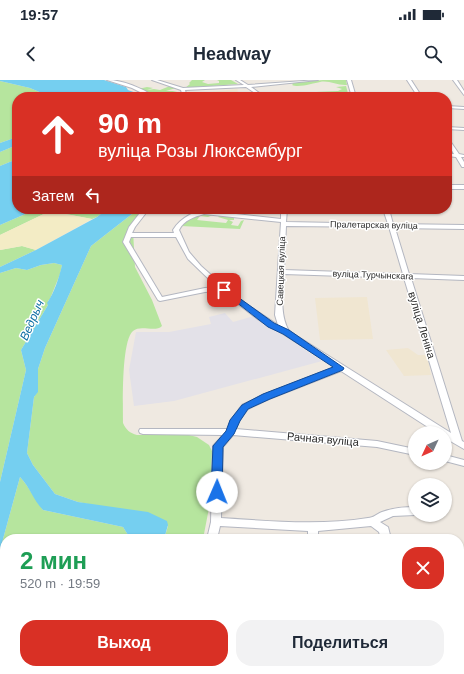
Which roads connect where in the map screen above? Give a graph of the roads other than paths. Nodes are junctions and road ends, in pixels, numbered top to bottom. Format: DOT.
graph roads {
  1 [pos="109,80"];
  2 [pos="154,80"];
  3 [pos="238,80"];
  4 [pos="316,80"];
  5 [pos="348,80"];
  6 [pos="409,80"];
  7 [pos="455,80"];
  8 [pos="247,86"];
  9 [pos="183,89"];
  10 [pos="143,92"];
  11 [pos="184,92"];
  12 [pos="256,92"];
  13 [pos="352,92"];
  14 [pos="417,92"];
  15 [pos="464,94"];
  16 [pos="452,107"];
  17 [pos="464,108"];
  18 [pos="452,128"];
  19 [pos="464,129"];
  20 [pos="452,148"];
  21 [pos="452,156"];
  22 [pos="457,156"];
  23 [pos="464,156"];
  24 [pos="464,166"];
  25 [pos="452,187"];
  26 [pos="464,187"];
  27 [pos="143,214"];
  28 [pos="198,214"];
  29 [pos="232,214"];
  30 [pos="284,214"];
  31 [pos="388,214"];
  32 [pos="283,222"];
  33 [pos="392,225"];
  34 [pos="464,227"];
  35 [pos="128,235"];
  36 [pos="179,238"];
  37 [pos="282,272"];
  38 [pos="407,276"];
  39 [pos="464,278"];
  40 [pos="224,290"];
  41 [pos="286,332"];
  42 [pos="340,368"];
  43 [pos="143,431"];
  44 [pos="230,432"];
  45 [pos="461,444"];
  46 [pos="408,451"];
  47 [pos="452,460"];
  48 [pos="464,463"];
  49 [pos="408,511"];
  50 [pos="216,522"];
  51 [pos="373,522"];
  52 [pos="313,527"];
  53 [pos="213,534"];
  54 [pos="313,534"];
  55 [pos="385,534"];
  1 -- 10 [label="street"];
  2 -- 9 [label="street"];
  3 -- 8 [label="street"];
  4 -- 8 [label="street"];
  5 -- 13 [label="street"];
  6 -- 14 [label="street"];
  7 -- 15 [label="street"];
  8 -- 9 [label="street"];
  8 -- 12 [label="street"];
  9 -- 11 [label="street"];
  16 -- 17 [label="street"];
  18 -- 19 [label="street"];
  20 -- 22 [label="street"];
  21 -- 22 [label="street"];
  22 -- 23 [label="street"];
  22 -- 24 [label="street"];
  25 -- 26 [label="street"];
  27 -- 35 [label="street"];
  28 -- 36 [label="street"];
  29 -- 32 [label="street, Пралетарская вуліца"];
  30 -- 32 [label="street, Савецкая вуліца"];
  31 -- 33 [label="street, вуліца Леніна"];
  32 -- 33 [label="street, Пралетарская вуліца"];
  32 -- 37 [label="street, Савецкая вуліца"];
  33 -- 34 [label="street, Пралетарская вуліца"];
  33 -- 38 [label="street, вуліца Леніна"];
  35 -- 36 [label="street"];
  35 -- 40 [label="street"];
  36 -- 40 [label="street"];
  37 -- 38 [label="street, вуліца Турчынскага"];
  37 -- 41 [label="street, Савецкая вуліца"];
  38 -- 39 [label="street, вуліца Турчынскага"];
  38 -- 45 [label="street, вуліца Леніна"];
  40 -- 41 [label="street"];
  41 -- 42 [label="street"];
  42 -- 44 [label="street"];
  42 -- 45 [label="street"];
  43 -- 44 [label="street, Рачная вуліца"];
  44 -- 46 [label="street, Рачная вуліца"];
  44 -- 50 [label="street"];
  47 -- 48 [label="street"];
  49 -- 51 [label="street"];
  50 -- 52 [label="street"];
  50 -- 53 [label="street"];
  51 -- 52 [label="street"];
  51 -- 55 [label="street"];
  52 -- 54 [label="street"];
}
